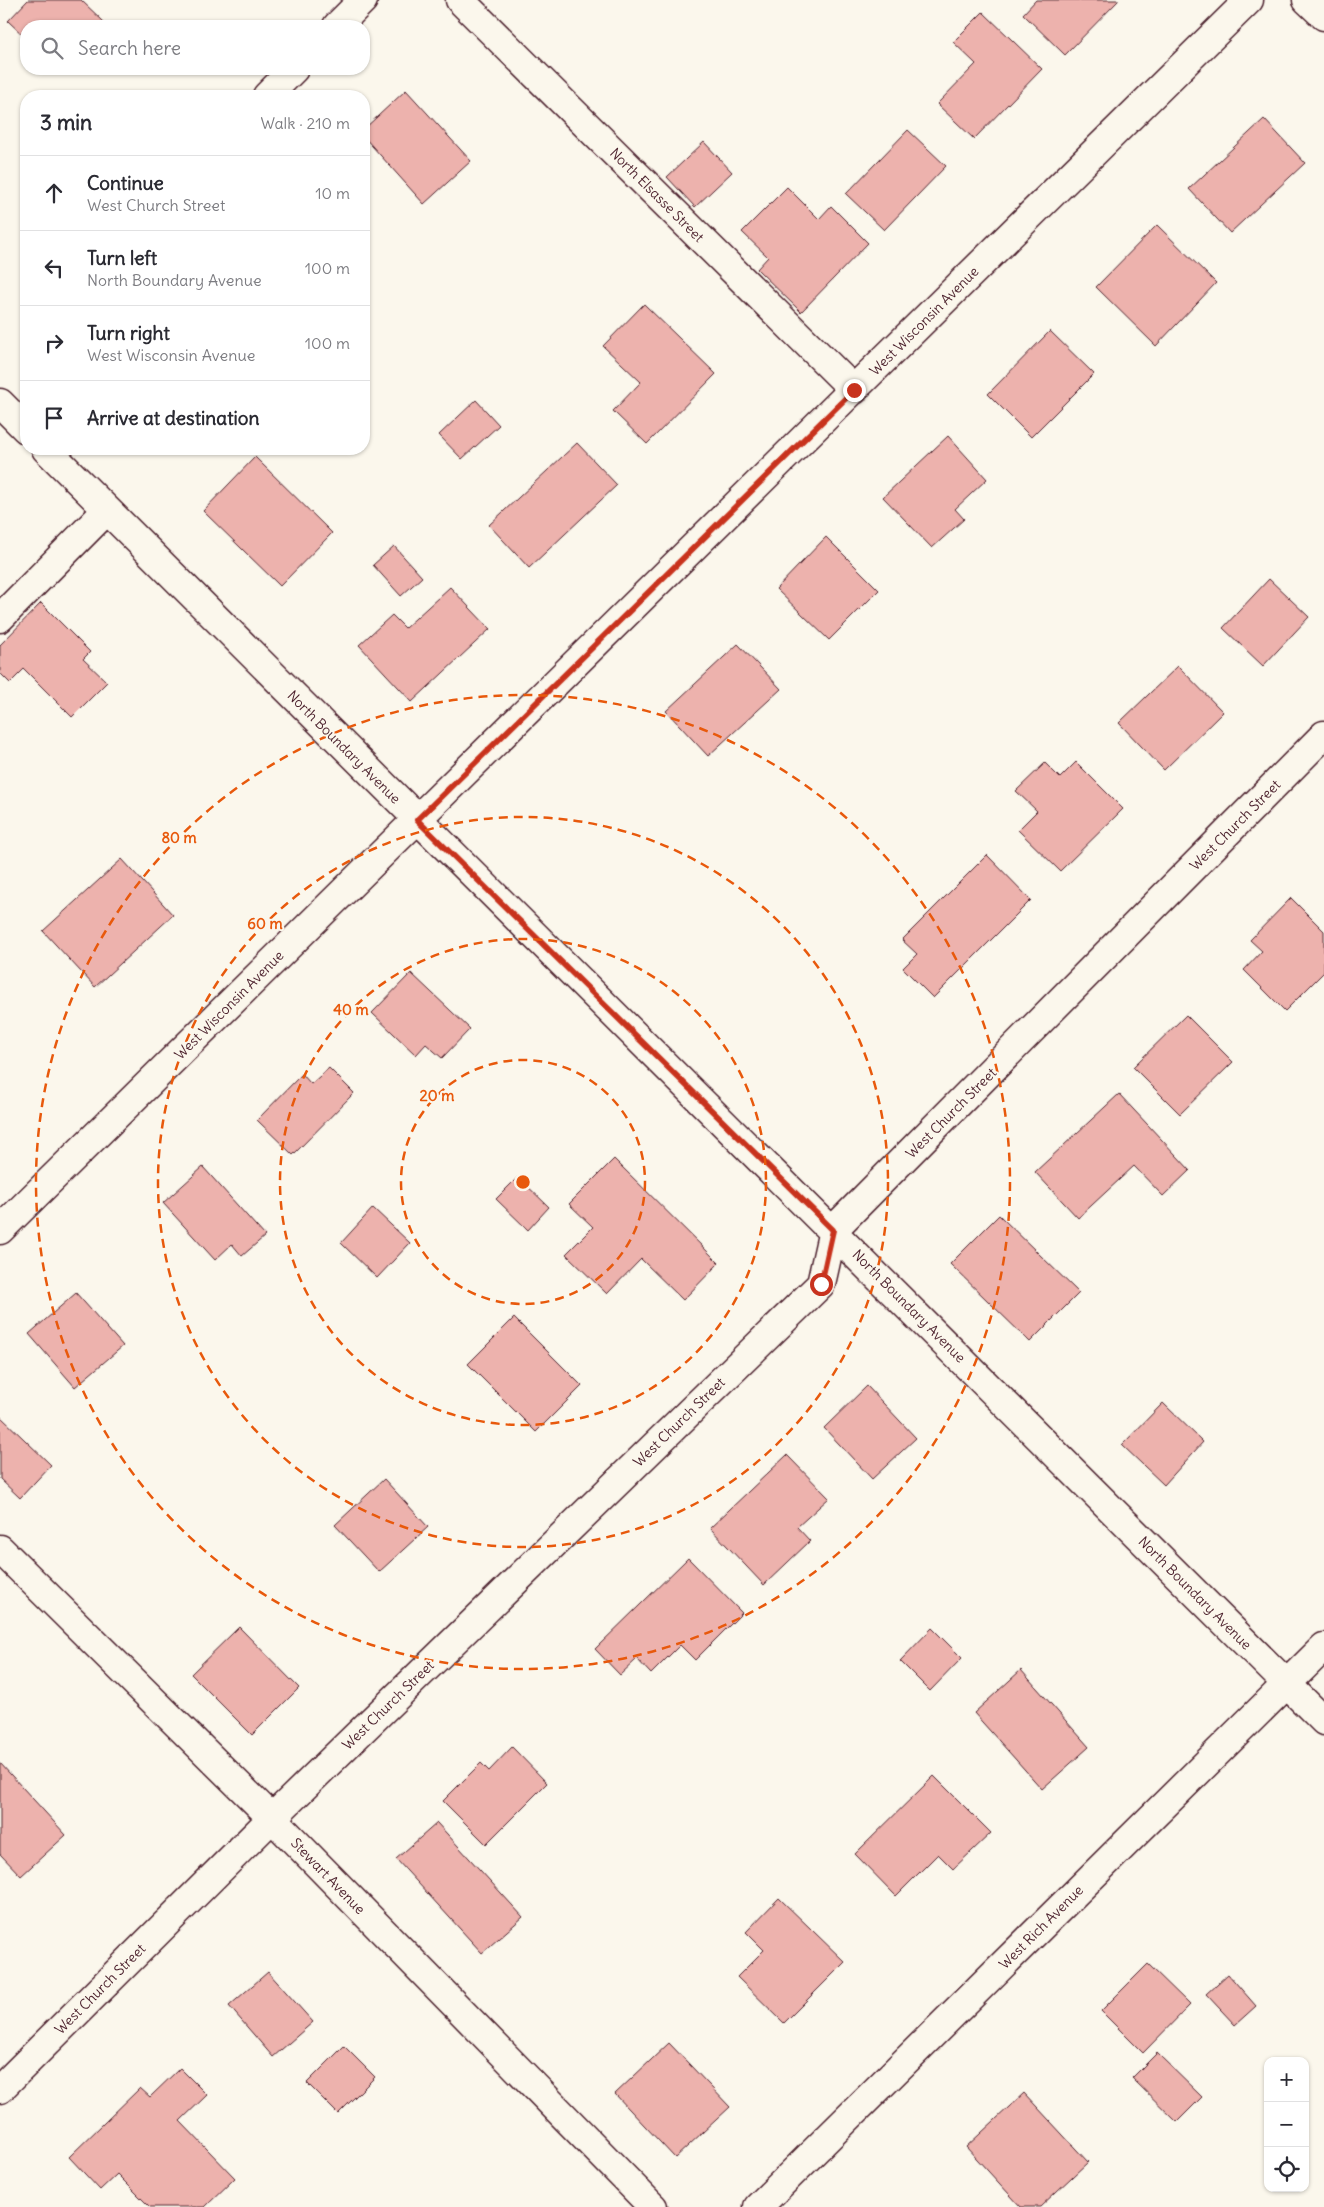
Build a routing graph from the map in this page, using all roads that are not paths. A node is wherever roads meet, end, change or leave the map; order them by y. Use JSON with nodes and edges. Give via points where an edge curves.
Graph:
{"nodes":[{"id":1,"x":363,"y":0,"type":"edge"},
{"id":2,"x":460,"y":0,"type":"edge"},
{"id":3,"x":1248,"y":0,"type":"edge"},
{"id":4,"x":1307,"y":0,"type":"edge"},
{"id":5,"x":1324,"y":16,"type":"edge"},
{"id":6,"x":342,"y":20,"type":"edge"},
{"id":7,"x":288,"y":75,"type":"edge"},
{"id":8,"x":273,"y":90,"type":"edge"},
{"id":9,"x":854,"y":390,"type":"junction"},
{"id":10,"x":0,"y":403,"type":"edge"},
{"id":11,"x":20,"y":423,"type":"edge"},
{"id":12,"x":52,"y":455,"type":"edge"},
{"id":13,"x":107,"y":510,"type":"junction"},
{"id":14,"x":0,"y":618,"type":"edge"},
{"id":15,"x":1324,"y":735,"type":"edge"},
{"id":16,"x":417,"y":820,"type":"junction"},
{"id":17,"x":0,"y":1230,"type":"edge"},
{"id":18,"x":833,"y":1230,"type":"junction"},
{"id":19,"x":0,"y":1549,"type":"edge"},
{"id":20,"x":1324,"y":1647,"type":"edge"},
{"id":21,"x":1286,"y":1684,"type":"junction"},
{"id":22,"x":1324,"y":1721,"type":"edge"},
{"id":23,"x":272,"y":1818,"type":"junction"},
{"id":24,"x":0,"y":2089,"type":"edge"},
{"id":25,"x":653,"y":2207,"type":"edge"},
{"id":26,"x":758,"y":2207,"type":"edge"}],
"edges":[{"from":1,"to":6,"type":"street"},
{"from":2,"to":9,"type":"street","name":"North Elsasse Street"},
{"from":3,"to":9,"type":"street","name":"West Wisconsin Avenue"},
{"from":4,"to":5,"type":"street"},
{"from":7,"to":8,"type":"street"},
{"from":9,"to":16,"type":"street","name":"West Wisconsin Avenue"},
{"from":10,"to":11,"type":"street"},
{"from":12,"to":13,"type":"street","name":"North Boundary Avenue"},
{"from":13,"to":14,"type":"street"},
{"from":13,"to":16,"type":"street","name":"North Boundary Avenue"},
{"from":15,"to":18,"type":"street","name":"West Church Street"},
{"from":16,"to":17,"type":"street","name":"West Wisconsin Avenue"},
{"from":16,"to":18,"type":"street","name":"North Boundary Avenue"},
{"from":18,"to":21,"type":"street","name":"North Boundary Avenue"},
{"from":18,"to":23,"type":"street","name":"West Church Street","via":[[821,1284]]},
{"from":19,"to":23,"type":"street","name":"Stewart Avenue"},
{"from":20,"to":21,"type":"street","name":"West Rich Avenue"},
{"from":21,"to":22,"type":"street","name":"North Boundary Avenue"},
{"from":21,"to":26,"type":"street","name":"West Rich Avenue"},
{"from":23,"to":24,"type":"street","name":"West Church Street"},
{"from":23,"to":25,"type":"street","name":"Stewart Avenue"}]}
